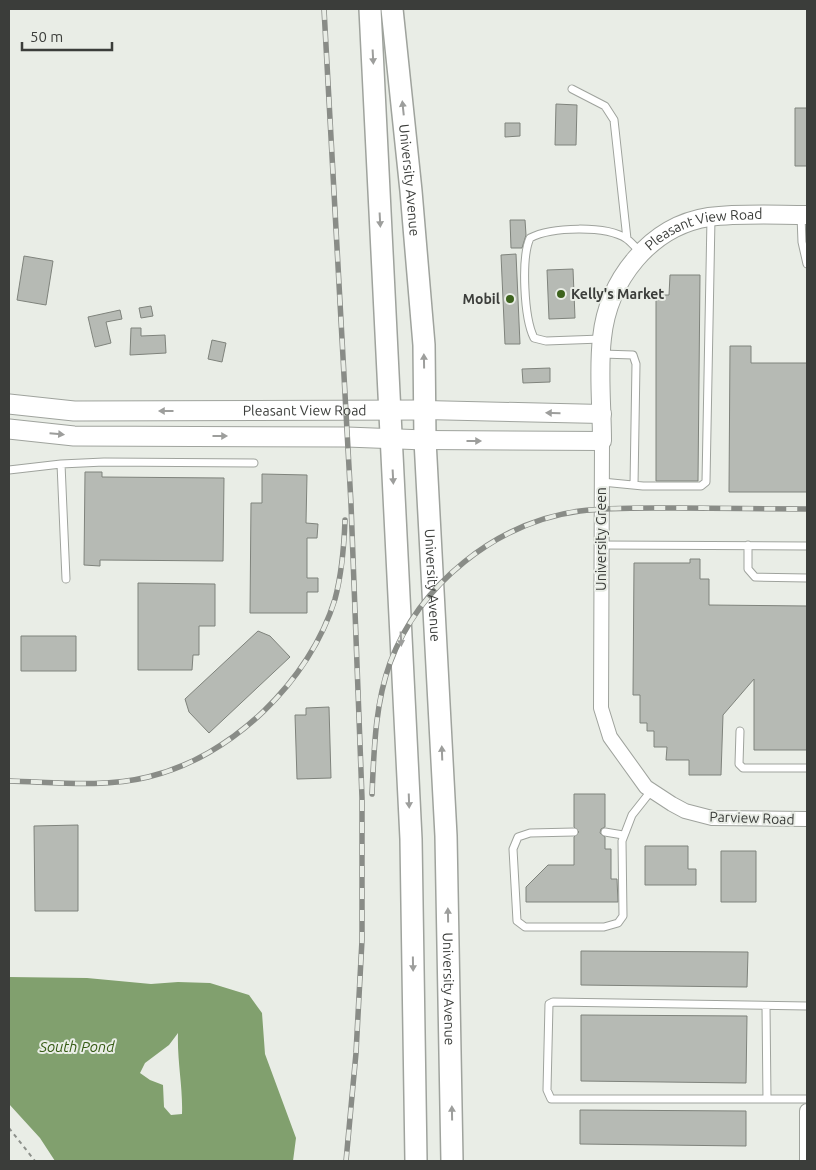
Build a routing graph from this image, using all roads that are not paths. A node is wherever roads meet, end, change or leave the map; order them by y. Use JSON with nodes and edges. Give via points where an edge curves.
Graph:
{"nodes":[{"id":1,"x":370,"y":9,"type":"edge"},
{"id":2,"x":392,"y":9,"type":"edge"},
{"id":3,"x":572,"y":89,"type":"dead end"},
{"id":4,"x":804,"y":215,"type":"edge"},
{"id":5,"x":711,"y":218,"type":"junction"},
{"id":6,"x":626,"y":239,"type":"junction"},
{"id":7,"x":641,"y":253,"type":"junction"},
{"id":8,"x":807,"y":264,"type":"edge"},
{"id":9,"x":620,"y":282,"type":"joint"},
{"id":10,"x":602,"y":346,"type":"junction"},
{"id":11,"x":9,"y":406,"type":"edge"},
{"id":12,"x":389,"y":410,"type":"junction"},
{"id":13,"x":425,"y":410,"type":"junction"},
{"id":14,"x":602,"y":414,"type":"junction"},
{"id":15,"x":9,"y":429,"type":"edge"},
{"id":16,"x":391,"y":439,"type":"junction"},
{"id":17,"x":425,"y":440,"type":"junction"},
{"id":18,"x":602,"y":441,"type":"junction"},
{"id":19,"x":254,"y":463,"type":"dead end"},
{"id":20,"x":61,"y":464,"type":"junction"},
{"id":21,"x":9,"y":470,"type":"edge"},
{"id":22,"x":602,"y":482,"type":"junction"},
{"id":23,"x":634,"y":485,"type":"junction"},
{"id":24,"x":601,"y":545,"type":"junction"},
{"id":25,"x":748,"y":545,"type":"junction"},
{"id":26,"x":807,"y":546,"type":"edge"},
{"id":27,"x":807,"y":578,"type":"edge"},
{"id":28,"x":66,"y":579,"type":"dead end"},
{"id":29,"x":740,"y":731,"type":"dead end"},
{"id":30,"x":807,"y":768,"type":"edge"},
{"id":31,"x":648,"y":788,"type":"junction"},
{"id":32,"x":807,"y":819,"type":"edge"},
{"id":33,"x":574,"y":832,"type":"dead end"},
{"id":34,"x":605,"y":832,"type":"dead end"},
{"id":35,"x":623,"y":835,"type":"junction"},
{"id":36,"x":766,"y":1006,"type":"junction"},
{"id":37,"x":807,"y":1006,"type":"edge"},
{"id":38,"x":767,"y":1099,"type":"junction"},
{"id":39,"x":807,"y":1099,"type":"edge"},
{"id":40,"x":807,"y":1111,"type":"edge"},
{"id":41,"x":416,"y":1161,"type":"edge"},
{"id":42,"x":452,"y":1161,"type":"edge"},
{"id":43,"x":806,"y":1161,"type":"edge"}],
"edges":[{"from":1,"to":12,"type":"main road","one_way":true},
{"from":13,"to":2,"type":"main road","name":"University Avenue","one_way":true,"via":[[424,345],[412,191]]},
{"from":3,"to":6,"type":"lane","via":[[605,106],[614,120]]},
{"from":4,"to":5,"type":"street","name":"Pleasant View Road"},
{"from":4,"to":8,"type":"lane","via":[[802,242]]},
{"from":5,"to":7,"type":"street","name":"Pleasant View Road","via":[[686,222]]},
{"from":5,"to":23,"type":"lane","via":[[706,482],[701,486]]},
{"from":6,"to":7,"type":"lane"},
{"from":6,"to":10,"type":"lane","via":[[594,229],[542,232],[528,242],[525,265],[529,327],[534,338]]},
{"from":7,"to":9,"type":"street","name":"Pleasant View Road","via":[[628,266]]},
{"from":9,"to":10,"type":"street","name":"University Green","via":[[607,310]]},
{"from":10,"to":14,"type":"street","name":"University Green"},
{"from":10,"to":23,"type":"lane","via":[[633,355],[636,364]]},
{"from":12,"to":11,"type":"main road","name":"Pleasant View Road","one_way":true,"via":[[74,411]]},
{"from":12,"to":13,"type":"main road","name":"Pleasant View Road"},
{"from":12,"to":16,"type":"main road"},
{"from":14,"to":13,"type":"street","name":"Pleasant View Road","one_way":true},
{"from":13,"to":17,"type":"main road","name":"University Avenue"},
{"from":14,"to":18,"type":"street","name":"University Green"},
{"from":15,"to":16,"type":"main road","name":"Pleasant View Road","one_way":true,"via":[[74,436]]},
{"from":16,"to":17,"type":"main road","name":"Pleasant View Road"},
{"from":16,"to":41,"type":"main road","one_way":true,"via":[[411,839]]},
{"from":17,"to":18,"type":"street","name":"Pleasant View Road","one_way":true},
{"from":42,"to":17,"type":"main road","name":"University Avenue","one_way":true,"via":[[446,836]]},
{"from":18,"to":22,"type":"street","name":"University Green"},
{"from":19,"to":20,"type":"lane"},
{"from":20,"to":21,"type":"lane"},
{"from":20,"to":28,"type":"lane"},
{"from":22,"to":23,"type":"lane"},
{"from":22,"to":24,"type":"street","name":"University Green"},
{"from":24,"to":25,"type":"lane"},
{"from":24,"to":31,"type":"street","name":"University Green","via":[[601,708],[610,737]]},
{"from":25,"to":26,"type":"lane"},
{"from":25,"to":27,"type":"lane","via":[[748,569],[755,577]]},
{"from":29,"to":30,"type":"lane","via":[[739,764],[743,768]]},
{"from":31,"to":32,"type":"street","name":"Parview Road","via":[[685,811],[712,818]]},
{"from":31,"to":35,"type":"lane"},
{"from":33,"to":35,"type":"lane","via":[[518,837],[513,849],[517,921],[525,927],[604,927],[618,923],[623,916]]},
{"from":34,"to":35,"type":"lane"},
{"from":36,"to":37,"type":"lane"},
{"from":36,"to":38,"type":"lane"},
{"from":36,"to":38,"type":"lane","via":[[553,1002],[550,1004],[548,1090],[551,1099]]},
{"from":38,"to":39,"type":"lane"},
{"from":40,"to":43,"type":"street"}]}
